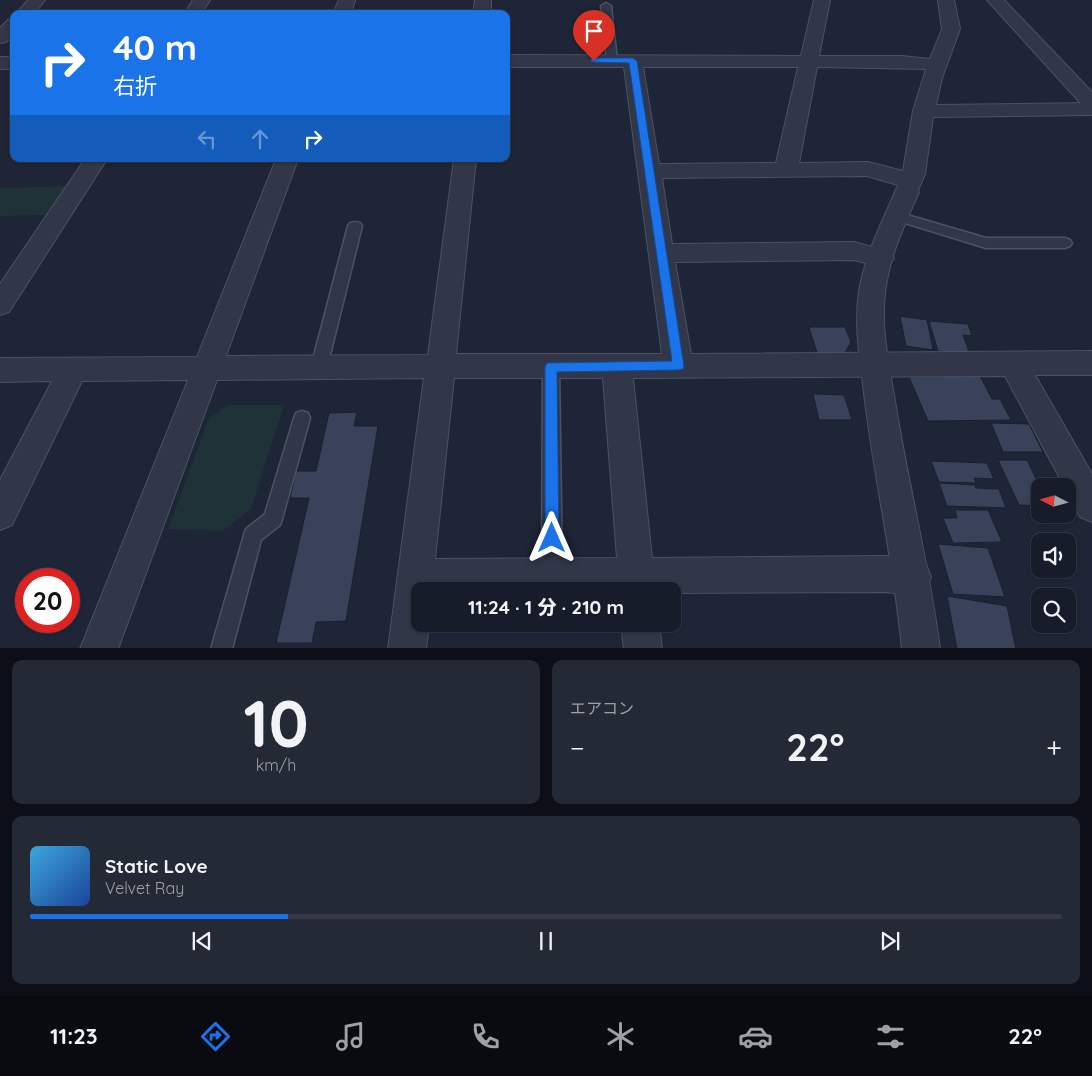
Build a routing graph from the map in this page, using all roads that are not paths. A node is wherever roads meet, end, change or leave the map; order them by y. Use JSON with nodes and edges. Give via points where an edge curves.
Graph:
{"nodes":[{"id":1,"x":37,"y":0,"type":"edge"},
{"id":2,"x":822,"y":0,"type":"edge"},
{"id":3,"x":946,"y":0,"type":"edge"},
{"id":4,"x":995,"y":0,"type":"edge"},
{"id":5,"x":606,"y":6,"type":"dead end"},
{"id":6,"x":28,"y":10,"type":"edge"},
{"id":7,"x":10,"y":28,"type":"edge"},
{"id":8,"x":0,"y":38,"type":"edge"},
{"id":9,"x":510,"y":61,"type":"edge"},
{"id":10,"x":622,"y":61,"type":"junction"},
{"id":11,"x":810,"y":61,"type":"junction"},
{"id":12,"x":936,"y":66,"type":"junction"},
{"id":13,"x":1092,"y":104,"type":"edge"},
{"id":14,"x":1092,"y":109,"type":"edge"},
{"id":15,"x":923,"y":111,"type":"junction"},
{"id":16,"x":94,"y":162,"type":"edge"},
{"id":17,"x":286,"y":162,"type":"edge"},
{"id":18,"x":465,"y":162,"type":"edge"},
{"id":19,"x":786,"y":170,"type":"junction"},
{"id":20,"x":650,"y":171,"type":"junction"},
{"id":21,"x":906,"y":196,"type":"junction"},
{"id":22,"x":355,"y":226,"type":"dead end"},
{"id":23,"x":1064,"y":243,"type":"dead end"},
{"id":24,"x":661,"y":253,"type":"junction"},
{"id":25,"x":880,"y":258,"type":"junction"},
{"id":26,"x":0,"y":305,"type":"edge"},
{"id":27,"x":1012,"y":363,"type":"junction"},
{"id":28,"x":1092,"y":363,"type":"edge"},
{"id":29,"x":442,"y":366,"type":"junction"},
{"id":30,"x":678,"y":366,"type":"junction"},
{"id":31,"x":875,"y":366,"type":"junction"},
{"id":32,"x":319,"y":367,"type":"junction"},
{"id":33,"x":551,"y":367,"type":"junction"},
{"id":34,"x":617,"y":367,"type":"junction"},
{"id":35,"x":207,"y":369,"type":"junction"},
{"id":36,"x":0,"y":370,"type":"edge"},
{"id":37,"x":73,"y":370,"type":"junction"},
{"id":38,"x":302,"y":418,"type":"dead end"},
{"id":39,"x":1092,"y":506,"type":"edge"},
{"id":40,"x":0,"y":514,"type":"edge"},
{"id":41,"x":552,"y":576,"type":"junction"},
{"id":42,"x":416,"y":577,"type":"junction"},
{"id":43,"x":913,"y":577,"type":"junction"},
{"id":44,"x":625,"y":582,"type":"edge"},
{"id":45,"x":637,"y":582,"type":"edge"},
{"id":46,"x":665,"y":582,"type":"edge"},
{"id":47,"x":641,"y":632,"type":"edge"},
{"id":48,"x":99,"y":648,"type":"edge"},
{"id":49,"x":220,"y":648,"type":"edge"},
{"id":50,"x":407,"y":648,"type":"edge"},
{"id":51,"x":643,"y":648,"type":"edge"},
{"id":52,"x":920,"y":648,"type":"edge"}],
"edges":[{"from":1,"to":6,"type":"street"},
{"from":2,"to":11,"type":"street"},
{"from":3,"to":12,"type":"street","via":[[951,29]]},
{"from":4,"to":13,"type":"street"},
{"from":5,"to":10,"type":"lane"},
{"from":7,"to":8,"type":"street"},
{"from":9,"to":10,"type":"street"},
{"from":10,"to":11,"type":"street"},
{"from":10,"to":20,"type":"street"},
{"from":11,"to":12,"type":"street","via":[[902,62]]},
{"from":11,"to":19,"type":"street"},
{"from":12,"to":15,"type":"street"},
{"from":14,"to":15,"type":"street"},
{"from":15,"to":21,"type":"street"},
{"from":16,"to":26,"type":"street"},
{"from":17,"to":35,"type":"street"},
{"from":18,"to":29,"type":"street"},
{"from":19,"to":20,"type":"street"},
{"from":19,"to":21,"type":"street","via":[[868,169]]},
{"from":20,"to":24,"type":"street"},
{"from":21,"to":23,"type":"lane","via":[[986,243]]},
{"from":21,"to":25,"type":"street"},
{"from":22,"to":32,"type":"lane"},
{"from":24,"to":25,"type":"street","via":[[854,252]]},
{"from":24,"to":30,"type":"street"},
{"from":25,"to":31,"type":"street","via":[[872,301]]},
{"from":27,"to":28,"type":"street"},
{"from":27,"to":31,"type":"street"},
{"from":27,"to":39,"type":"street"},
{"from":29,"to":32,"type":"street"},
{"from":29,"to":33,"type":"street"},
{"from":29,"to":42,"type":"street"},
{"from":30,"to":31,"type":"street"},
{"from":30,"to":34,"type":"street"},
{"from":31,"to":43,"type":"street","via":[[889,462]]},
{"from":32,"to":35,"type":"street"},
{"from":33,"to":34,"type":"street"},
{"from":33,"to":41,"type":"lane"},
{"from":34,"to":45,"type":"street"},
{"from":35,"to":37,"type":"street"},
{"from":35,"to":48,"type":"street"},
{"from":36,"to":37,"type":"street"},
{"from":37,"to":40,"type":"street"},
{"from":38,"to":49,"type":"lane","via":[[273,519],[253,535]]},
{"from":41,"to":42,"type":"street"},
{"from":41,"to":44,"type":"street"},
{"from":42,"to":50,"type":"street"},
{"from":43,"to":46,"type":"street","via":[[886,574]]},
{"from":43,"to":52,"type":"street"},
{"from":47,"to":51,"type":"street"}]}
